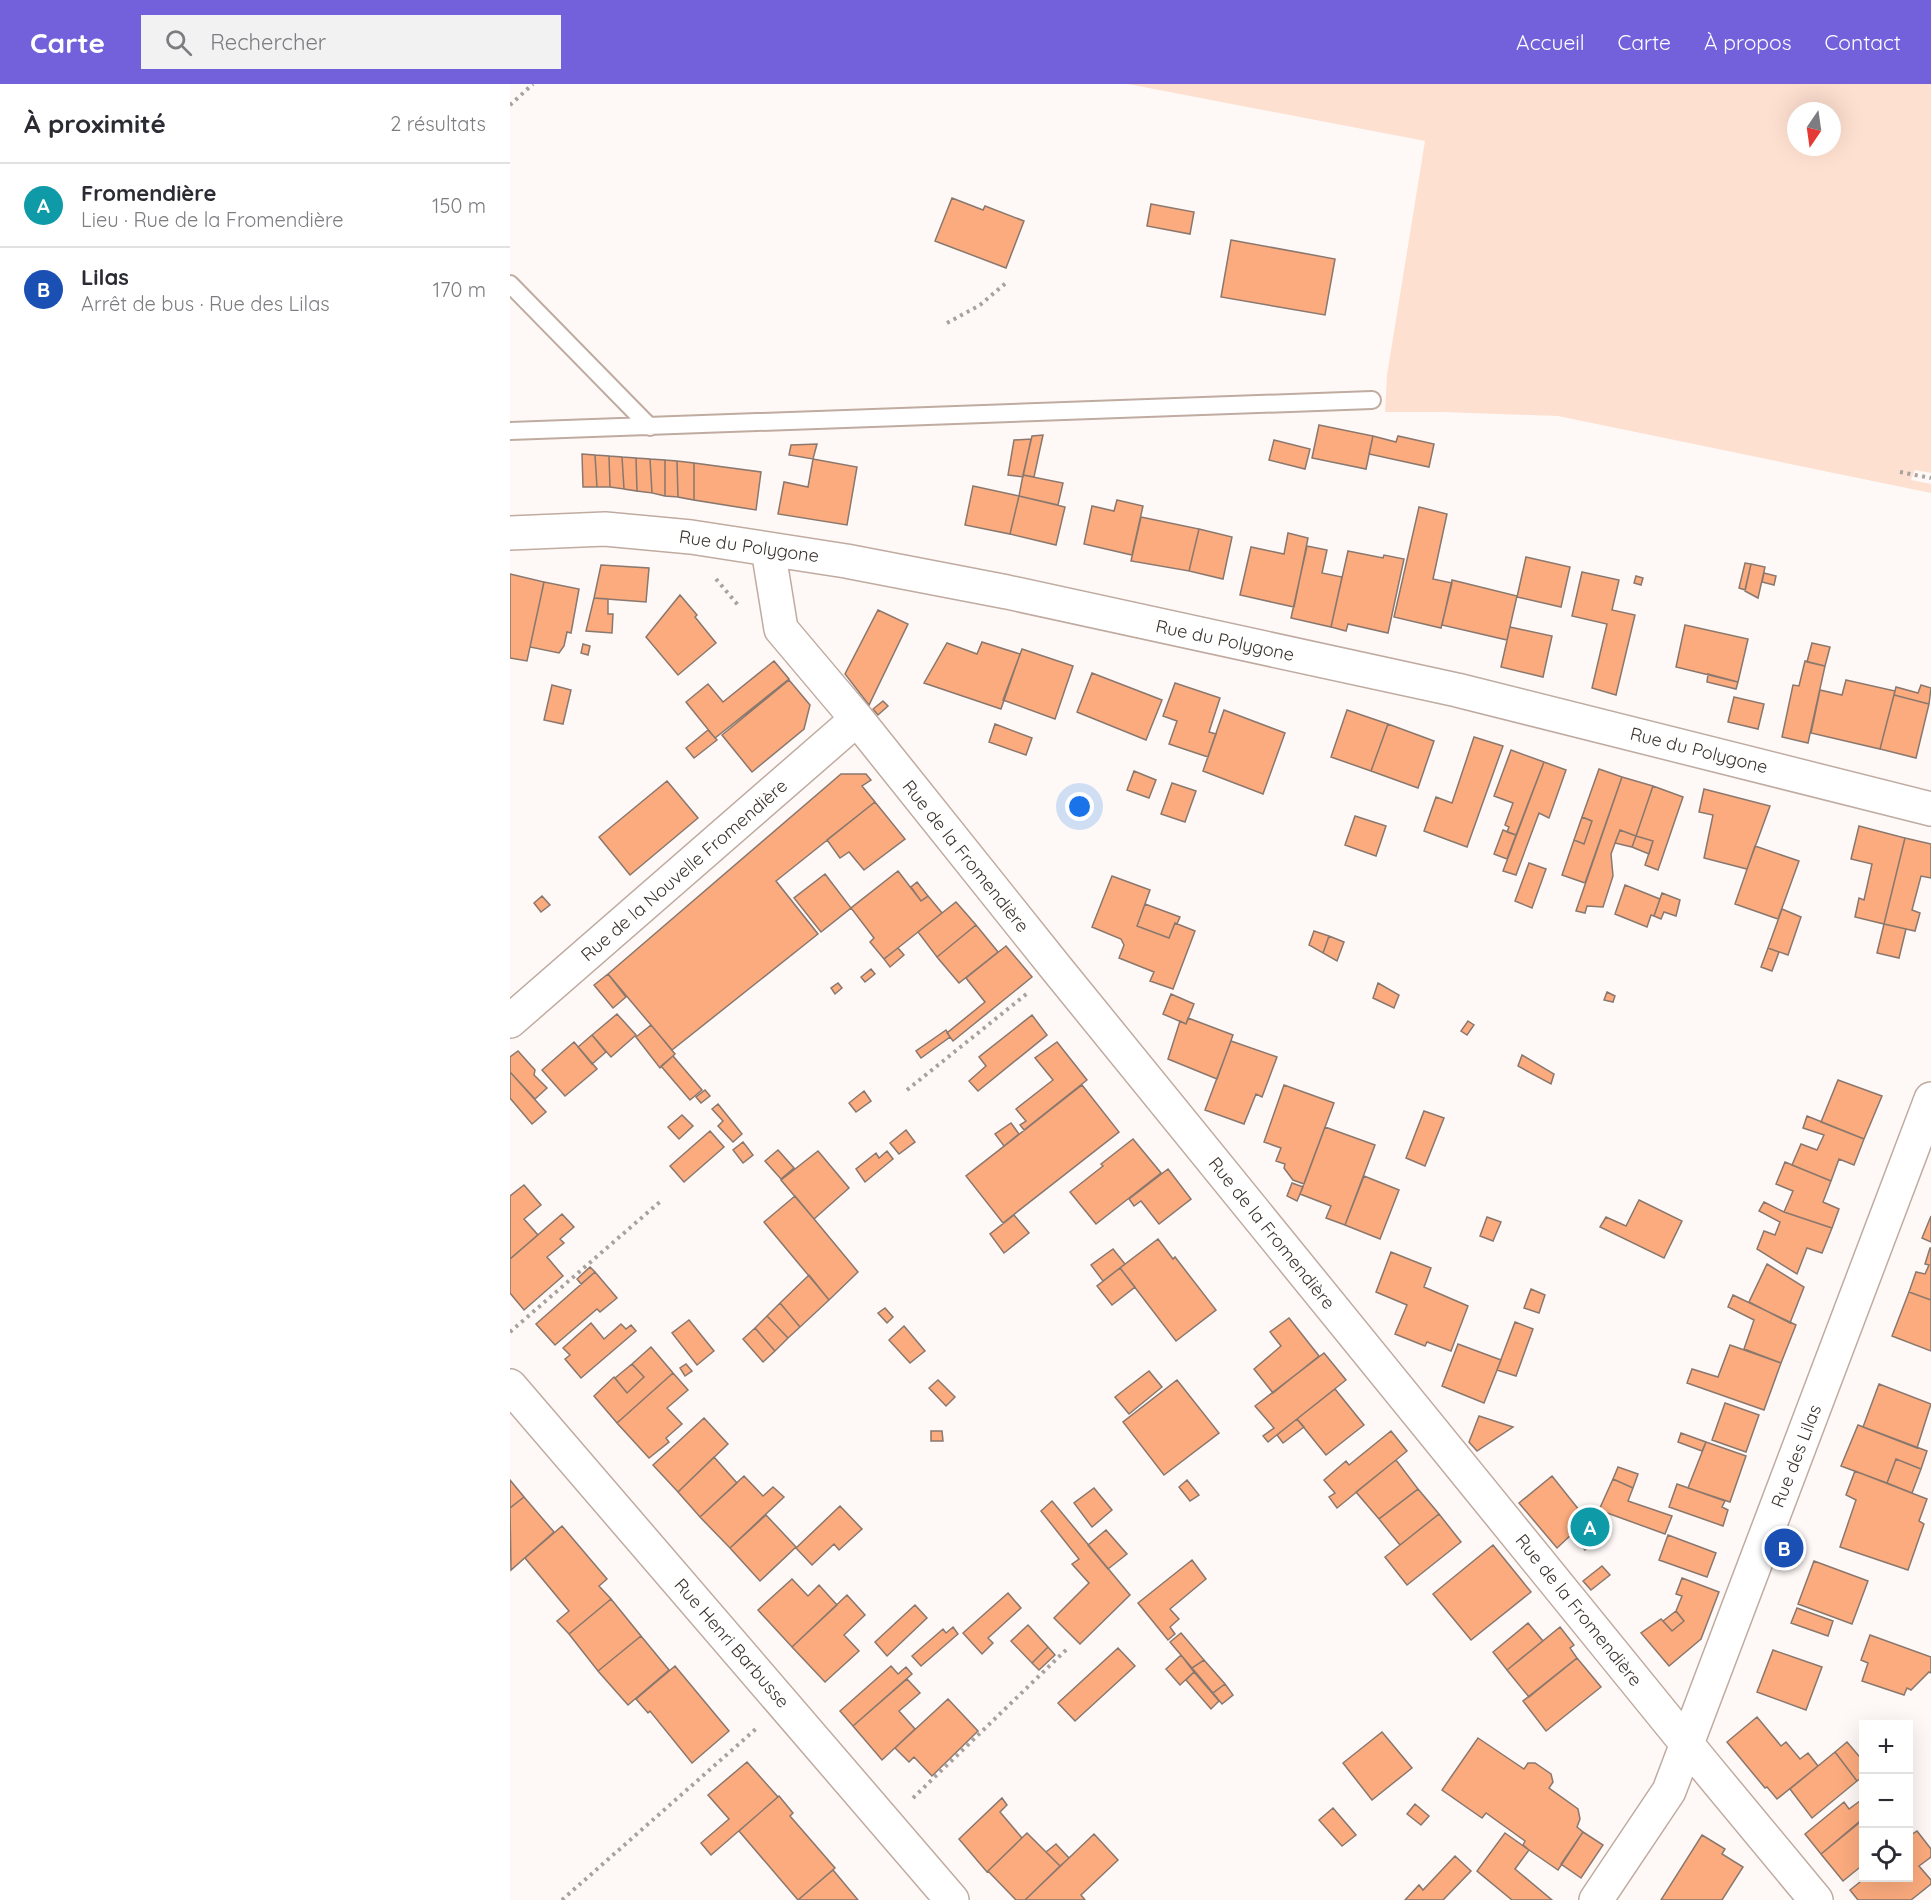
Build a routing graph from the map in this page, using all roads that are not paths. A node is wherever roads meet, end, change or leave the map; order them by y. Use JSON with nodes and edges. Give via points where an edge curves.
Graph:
{"nodes":[{"id":1,"x":510,"y":284,"type":"edge"},
{"id":2,"x":1372,"y":400,"type":"dead end"},
{"id":3,"x":650,"y":427,"type":"junction"},
{"id":4,"x":510,"y":431,"type":"edge"},
{"id":5,"x":510,"y":533,"type":"edge"},
{"id":6,"x":768,"y":549,"type":"junction"},
{"id":7,"x":857,"y":718,"type":"junction"},
{"id":8,"x":1931,"y":809,"type":"edge"},
{"id":9,"x":510,"y":1021,"type":"edge"},
{"id":10,"x":1931,"y":1099,"type":"edge"},
{"id":11,"x":510,"y":1386,"type":"edge"},
{"id":12,"x":1688,"y":1745,"type":"junction"},
{"id":13,"x":952,"y":1900,"type":"edge"},
{"id":14,"x":1596,"y":1900,"type":"edge"},
{"id":15,"x":1816,"y":1900,"type":"edge"}],
"edges":[{"from":1,"to":3,"type":"lane"},
{"from":2,"to":3,"type":"lane"},
{"from":3,"to":4,"type":"lane"},
{"from":5,"to":6,"type":"street","name":"Rue du Polygone","via":[[605,529]]},
{"from":6,"to":7,"type":"street","name":"Rue de la Fromendière","via":[[781,629]]},
{"from":6,"to":8,"type":"street","name":"Rue du Polygone","via":[[1007,592],[1457,690]]},
{"from":7,"to":9,"type":"street","name":"Rue de la Nouvelle Fromendière"},
{"from":7,"to":12,"type":"street","name":"Rue de la Fromendière"},
{"from":10,"to":12,"type":"street","name":"Rue des Lilas"},
{"from":11,"to":13,"type":"street","name":"Rue Henri Barbusse"},
{"from":12,"to":14,"type":"street","name":"Rue des Lilas","via":[[1670,1791]]},
{"from":12,"to":15,"type":"street","name":"Rue de la Fromendière"}]}
